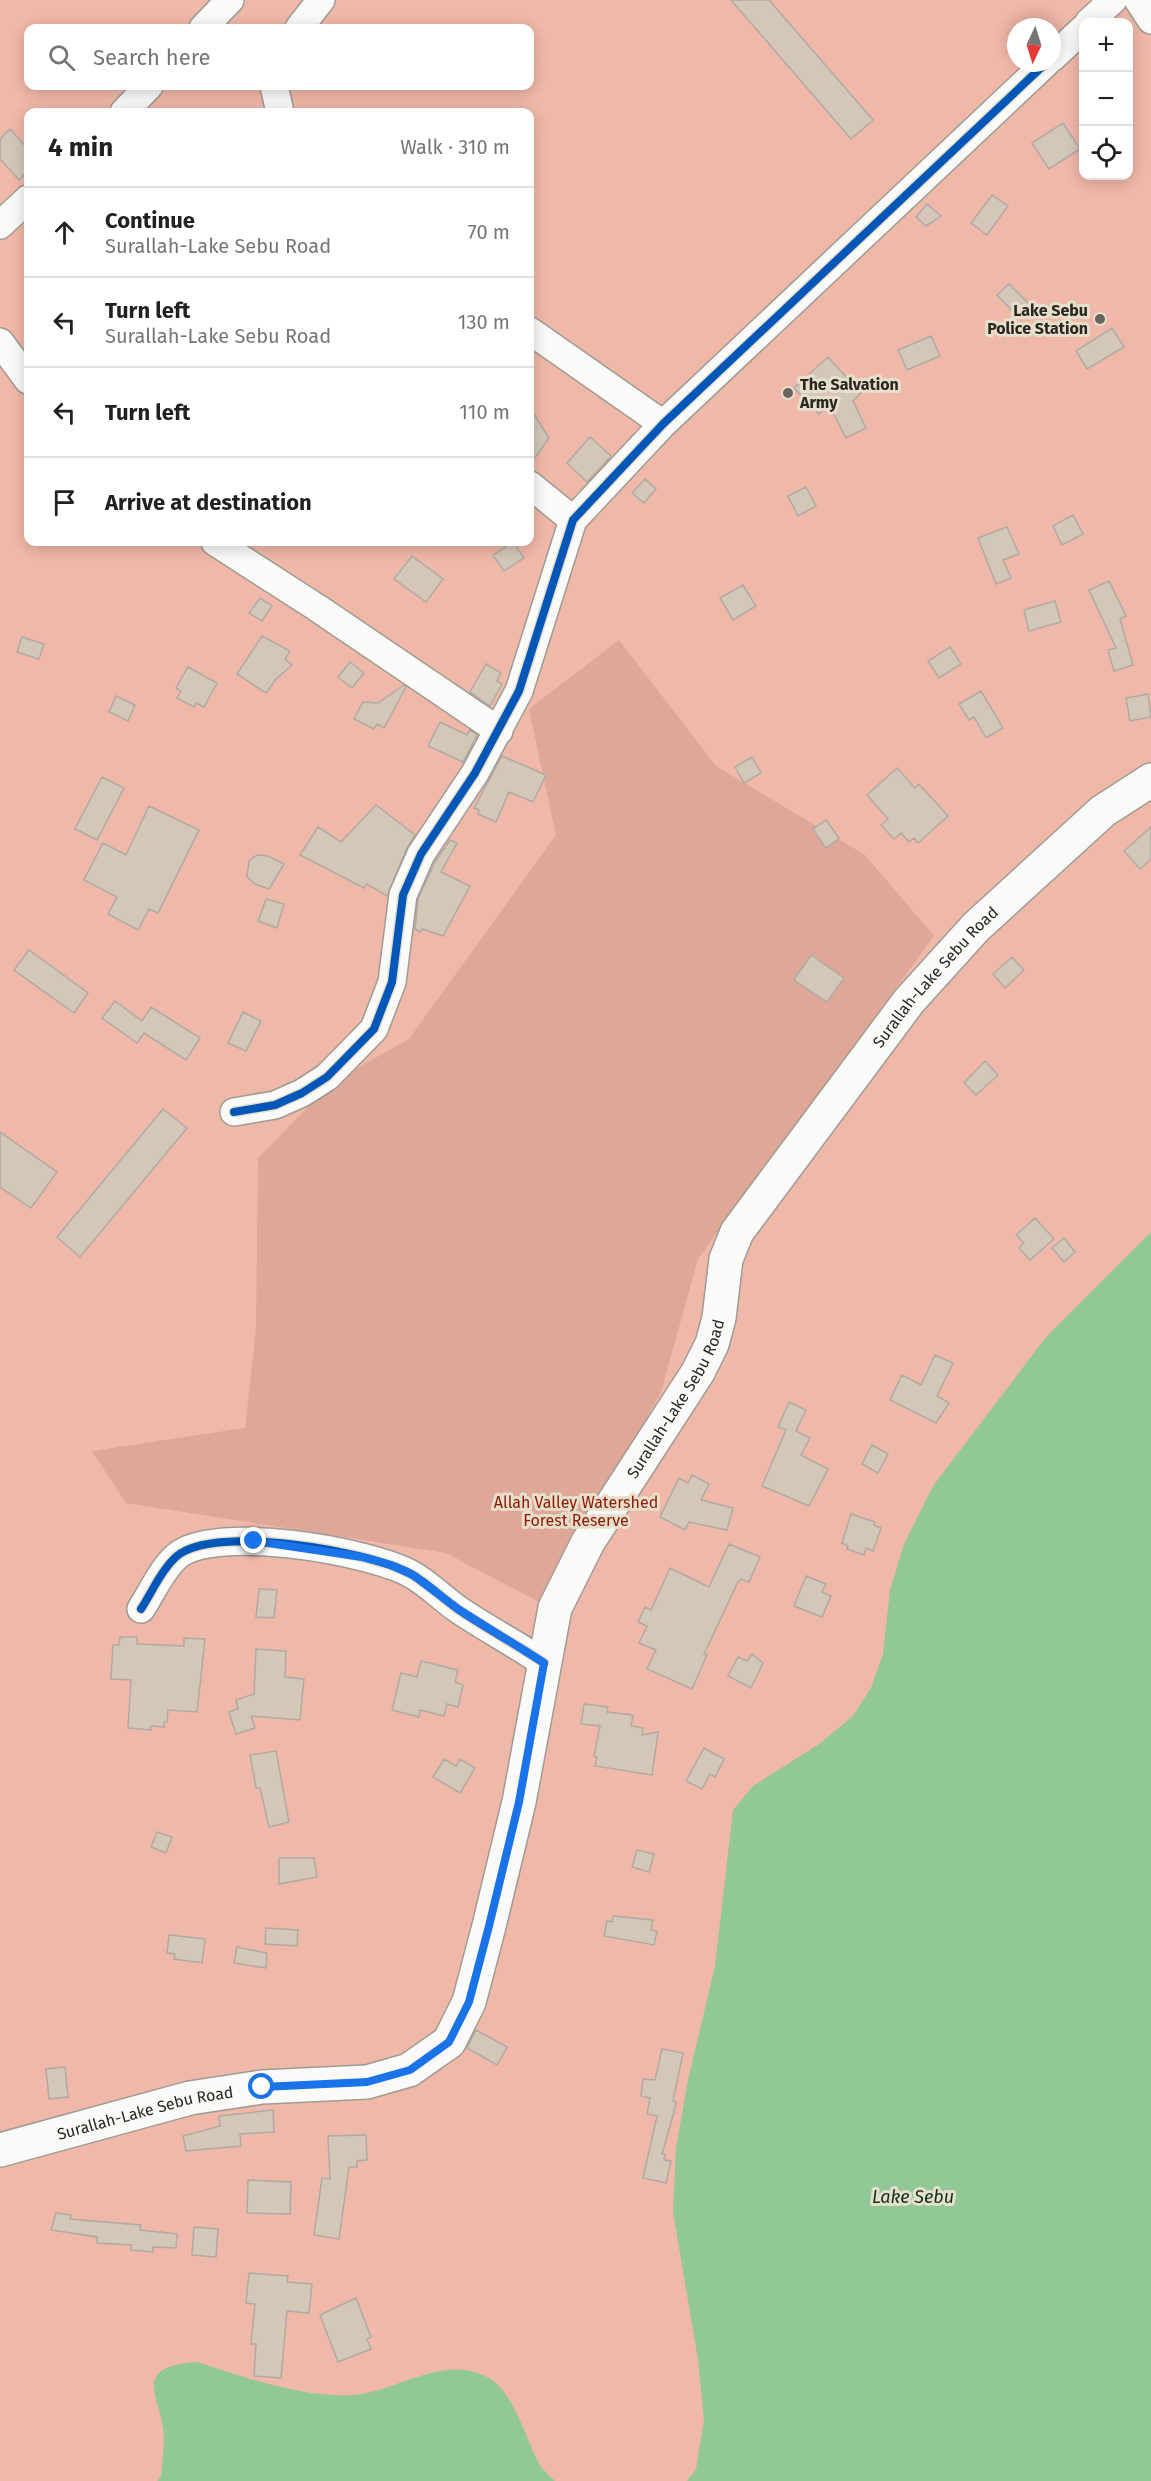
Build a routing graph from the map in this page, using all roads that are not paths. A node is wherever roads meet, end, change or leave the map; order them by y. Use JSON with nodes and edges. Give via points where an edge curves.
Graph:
{"nodes":[{"id":1,"x":230,"y":0,"type":"edge"},
{"id":2,"x":321,"y":0,"type":"edge"},
{"id":3,"x":1113,"y":0,"type":"edge"},
{"id":4,"x":1138,"y":0,"type":"edge"},
{"id":5,"x":1093,"y":18,"type":"edge"},
{"id":6,"x":1151,"y":20,"type":"edge"},
{"id":7,"x":207,"y":24,"type":"edge"},
{"id":8,"x":302,"y":24,"type":"edge"},
{"id":9,"x":1079,"y":32,"type":"edge"},
{"id":10,"x":1061,"y":49,"type":"edge"},
{"id":11,"x":1036,"y":72,"type":"edge"},
{"id":12,"x":145,"y":90,"type":"edge"},
{"id":13,"x":275,"y":90,"type":"edge"},
{"id":14,"x":128,"y":108,"type":"edge"},
{"id":15,"x":279,"y":108,"type":"edge"},
{"id":16,"x":24,"y":203,"type":"edge"},
{"id":17,"x":0,"y":225,"type":"edge"},
{"id":18,"x":534,"y":334,"type":"edge"},
{"id":19,"x":0,"y":342,"type":"edge"},
{"id":20,"x":24,"y":375,"type":"edge"},
{"id":21,"x":663,"y":424,"type":"junction"},
{"id":22,"x":534,"y":488,"type":"edge"},
{"id":23,"x":573,"y":520,"type":"junction"},
{"id":24,"x":221,"y":546,"type":"edge"},
{"id":25,"x":499,"y":732,"type":"junction"},
{"id":26,"x":1151,"y":780,"type":"edge"},
{"id":27,"x":234,"y":1112,"type":"dead end"},
{"id":28,"x":141,"y":1609,"type":"dead end"},
{"id":29,"x":544,"y":1663,"type":"junction"},
{"id":30,"x":0,"y":2150,"type":"edge"}],
"edges":[{"from":1,"to":7,"type":"street"},
{"from":2,"to":8,"type":"street"},
{"from":3,"to":5,"type":"street"},
{"from":4,"to":6,"type":"street"},
{"from":9,"to":10,"type":"street"},
{"from":11,"to":21,"type":"street"},
{"from":12,"to":14,"type":"street"},
{"from":13,"to":15,"type":"street"},
{"from":16,"to":17,"type":"street"},
{"from":18,"to":21,"type":"street"},
{"from":19,"to":20,"type":"street"},
{"from":21,"to":23,"type":"street"},
{"from":22,"to":23,"type":"street"},
{"from":23,"to":25,"type":"street","via":[[537,642]]},
{"from":24,"to":25,"type":"street"},
{"from":25,"to":27,"type":"street","via":[[421,854],[403,896],[392,982],[374,1029],[327,1077],[302,1093],[274,1106]]},
{"from":26,"to":29,"type":"main road","name":"Surallah-Lake Sebu Road","via":[[1102,811],[976,927],[909,1001],[737,1232],[726,1259],[712,1344],[588,1542],[555,1608]]},
{"from":28,"to":29,"type":"street","via":[[177,1557],[198,1545],[254,1541],[314,1549],[362,1557],[413,1575],[458,1609]]},
{"from":29,"to":30,"type":"main road","name":"Surallah-Lake Sebu Road","via":[[519,1802],[489,1926],[469,2002],[449,2042],[410,2070],[367,2082],[262,2087],[190,2098]]}]}
